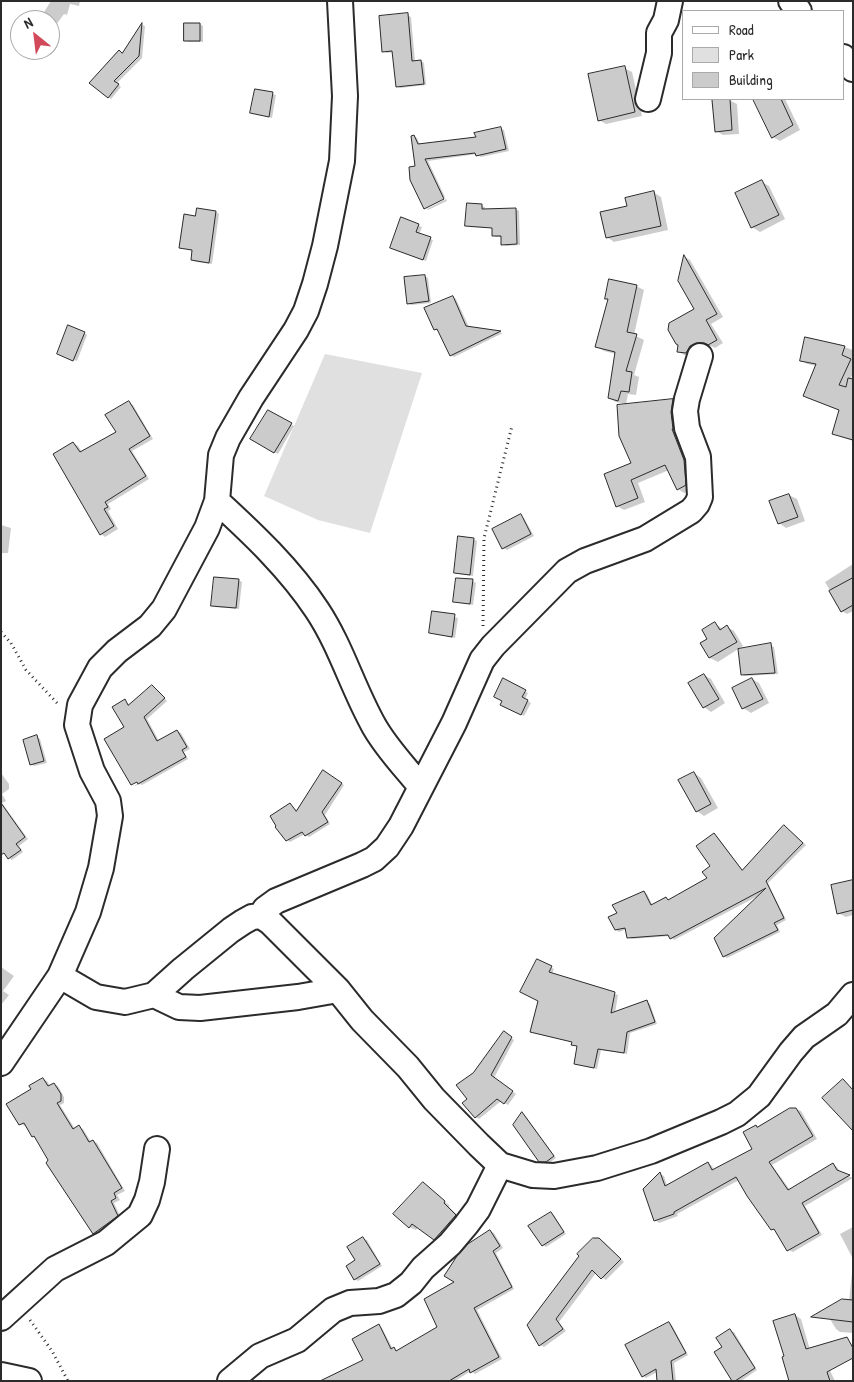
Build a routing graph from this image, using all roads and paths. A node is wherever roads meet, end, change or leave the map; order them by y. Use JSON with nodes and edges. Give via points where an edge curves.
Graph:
{"nodes":[{"id":1,"x":340,"y":1,"type":"edge"},
{"id":2,"x":670,"y":1,"type":"edge"},
{"id":3,"x":844,"y":58,"type":"edge"},
{"id":4,"x":853,"y":69,"type":"edge"},
{"id":5,"x":648,"y":99,"type":"dead end"},
{"id":6,"x":700,"y":356,"type":"dead end"},
{"id":7,"x":512,"y":426,"type":"dead end"},
{"id":8,"x":217,"y":501,"type":"junction"},
{"id":9,"x":1,"y":632,"type":"edge"},
{"id":10,"x":482,"y":660,"type":"junction"},
{"id":11,"x":77,"y":724,"type":"junction"},
{"id":12,"x":421,"y":786,"type":"junction"},
{"id":13,"x":260,"y":916,"type":"junction"},
{"id":14,"x":60,"y":976,"type":"junction"},
{"id":15,"x":338,"y":990,"type":"junction"},
{"id":16,"x":154,"y":995,"type":"junction"},
{"id":17,"x":853,"y":996,"type":"edge"},
{"id":18,"x":853,"y":1017,"type":"edge"},
{"id":19,"x":823,"y":1025,"type":"junction"},
{"id":20,"x":1,"y":1063,"type":"edge"},
{"id":21,"x":157,"y":1149,"type":"dead end"},
{"id":22,"x":500,"y":1165,"type":"junction"},
{"id":23,"x":9,"y":1311,"type":"edge"},
{"id":24,"x":1,"y":1375,"type":"edge"},
{"id":25,"x":29,"y":1381,"type":"edge"},
{"id":26,"x":68,"y":1381,"type":"edge"},
{"id":27,"x":230,"y":1381,"type":"edge"}],
"edges":[{"from":1,"to":8,"type":"street","via":[[346,96],[342,161],[325,246],[306,311],[228,438],[221,455]]},
{"from":2,"to":5,"type":"street","via":[[666,20],[658,33],[659,52]]},
{"from":3,"to":4,"type":"street"},
{"from":6,"to":10,"type":"street","via":[[685,412],[687,428],[698,457],[700,497],[697,504],[691,512],[645,539],[567,571]]},
{"from":7,"to":10,"type":"path","via":[[484,538]]},
{"from":8,"to":11,"type":"street","via":[[207,528],[164,609],[150,626],[100,668],[80,705]]},
{"from":8,"to":12,"type":"street","via":[[279,563],[317,610],[332,634],[375,728]]},
{"from":9,"to":11,"type":"path","via":[[26,670]]},
{"from":10,"to":12,"type":"street"},
{"from":11,"to":14,"type":"street","via":[[92,771],[108,801],[110,816],[101,868],[88,912]]},
{"from":12,"to":13,"type":"street","via":[[401,826],[387,847],[374,858],[276,901]]},
{"from":13,"to":15,"type":"street","via":[[270,922]]},
{"from":13,"to":16,"type":"street","via":[[252,917],[231,930]]},
{"from":14,"to":16,"type":"street","via":[[96,997],[125,1002]]},
{"from":14,"to":20,"type":"street"},
{"from":15,"to":16,"type":"street","via":[[298,998],[200,1008],[179,1007]]},
{"from":15,"to":22,"type":"street","via":[[434,1099]]},
{"from":17,"to":19,"type":"street"},
{"from":18,"to":19,"type":"street"},
{"from":19,"to":22,"type":"street","via":[[804,1037],[760,1096],[738,1114],[721,1122],[651,1151],[597,1168],[533,1175]]},
{"from":21,"to":23,"type":"street","via":[[152,1182],[140,1215],[106,1243],[55,1269]]},
{"from":22,"to":27,"type":"street","via":[[478,1209],[466,1225],[411,1283],[396,1295],[379,1301],[350,1303],[333,1310],[297,1340],[260,1356]]},
{"from":23,"to":26,"type":"path","via":[[33,1324],[52,1350]]},
{"from":24,"to":25,"type":"street"}]}
